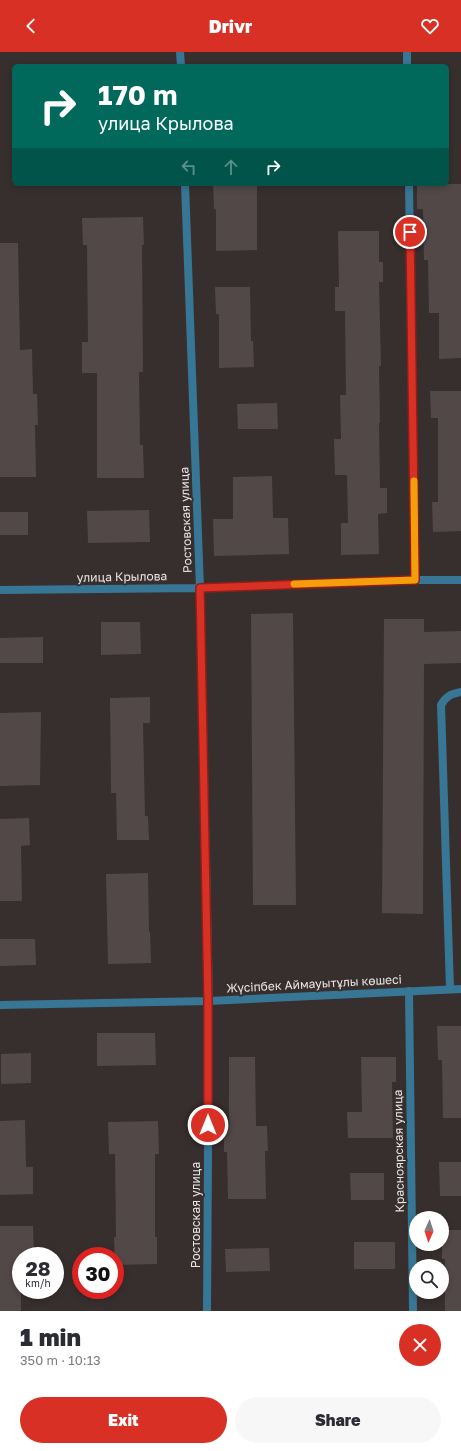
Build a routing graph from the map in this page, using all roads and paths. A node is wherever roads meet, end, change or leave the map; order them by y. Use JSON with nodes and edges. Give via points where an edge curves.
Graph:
{"nodes":[{"id":1,"x":180,"y":52,"type":"edge"},
{"id":2,"x":407,"y":52,"type":"edge"},
{"id":3,"x":181,"y":64,"type":"edge"},
{"id":4,"x":407,"y":64,"type":"edge"},
{"id":5,"x":185,"y":186,"type":"edge"},
{"id":6,"x":409,"y":186,"type":"edge"},
{"id":7,"x":415,"y":580,"type":"junction"},
{"id":8,"x":461,"y":580,"type":"edge"},
{"id":9,"x":200,"y":588,"type":"junction"},
{"id":10,"x":0,"y":590,"type":"edge"},
{"id":11,"x":461,"y":692,"type":"edge"},
{"id":12,"x":450,"y":989,"type":"junction"},
{"id":13,"x":461,"y":989,"type":"edge"},
{"id":14,"x":409,"y":991,"type":"junction"},
{"id":15,"x":208,"y":1001,"type":"junction"},
{"id":16,"x":0,"y":1006,"type":"edge"},
{"id":17,"x":207,"y":1311,"type":"edge"},
{"id":18,"x":413,"y":1311,"type":"edge"}],
"edges":[{"from":1,"to":3,"type":"street"},
{"from":2,"to":4,"type":"street"},
{"from":5,"to":9,"type":"street","name":"Ростовская улица"},
{"from":6,"to":7,"type":"street"},
{"from":7,"to":8,"type":"street","name":"улица Крылова"},
{"from":7,"to":9,"type":"street","name":"улица Крылова"},
{"from":9,"to":10,"type":"street","name":"улица Крылова"},
{"from":9,"to":15,"type":"street","name":"Ростовская улица"},
{"from":11,"to":12,"type":"street","via":[[447,696],[441,705]]},
{"from":12,"to":13,"type":"street","name":"Жүсіпбек Аймауытұлы көшесі"},
{"from":12,"to":14,"type":"street","name":"Жүсіпбек Аймауытұлы көшесі"},
{"from":14,"to":15,"type":"street","name":"Жүсіпбек Аймауытұлы көшесі"},
{"from":14,"to":18,"type":"street","name":"Красноярская улица"},
{"from":15,"to":16,"type":"street","name":"Жүсіпбек Аймауытұлы көшесі"},
{"from":15,"to":17,"type":"street","name":"Ростовская улица"}]}
